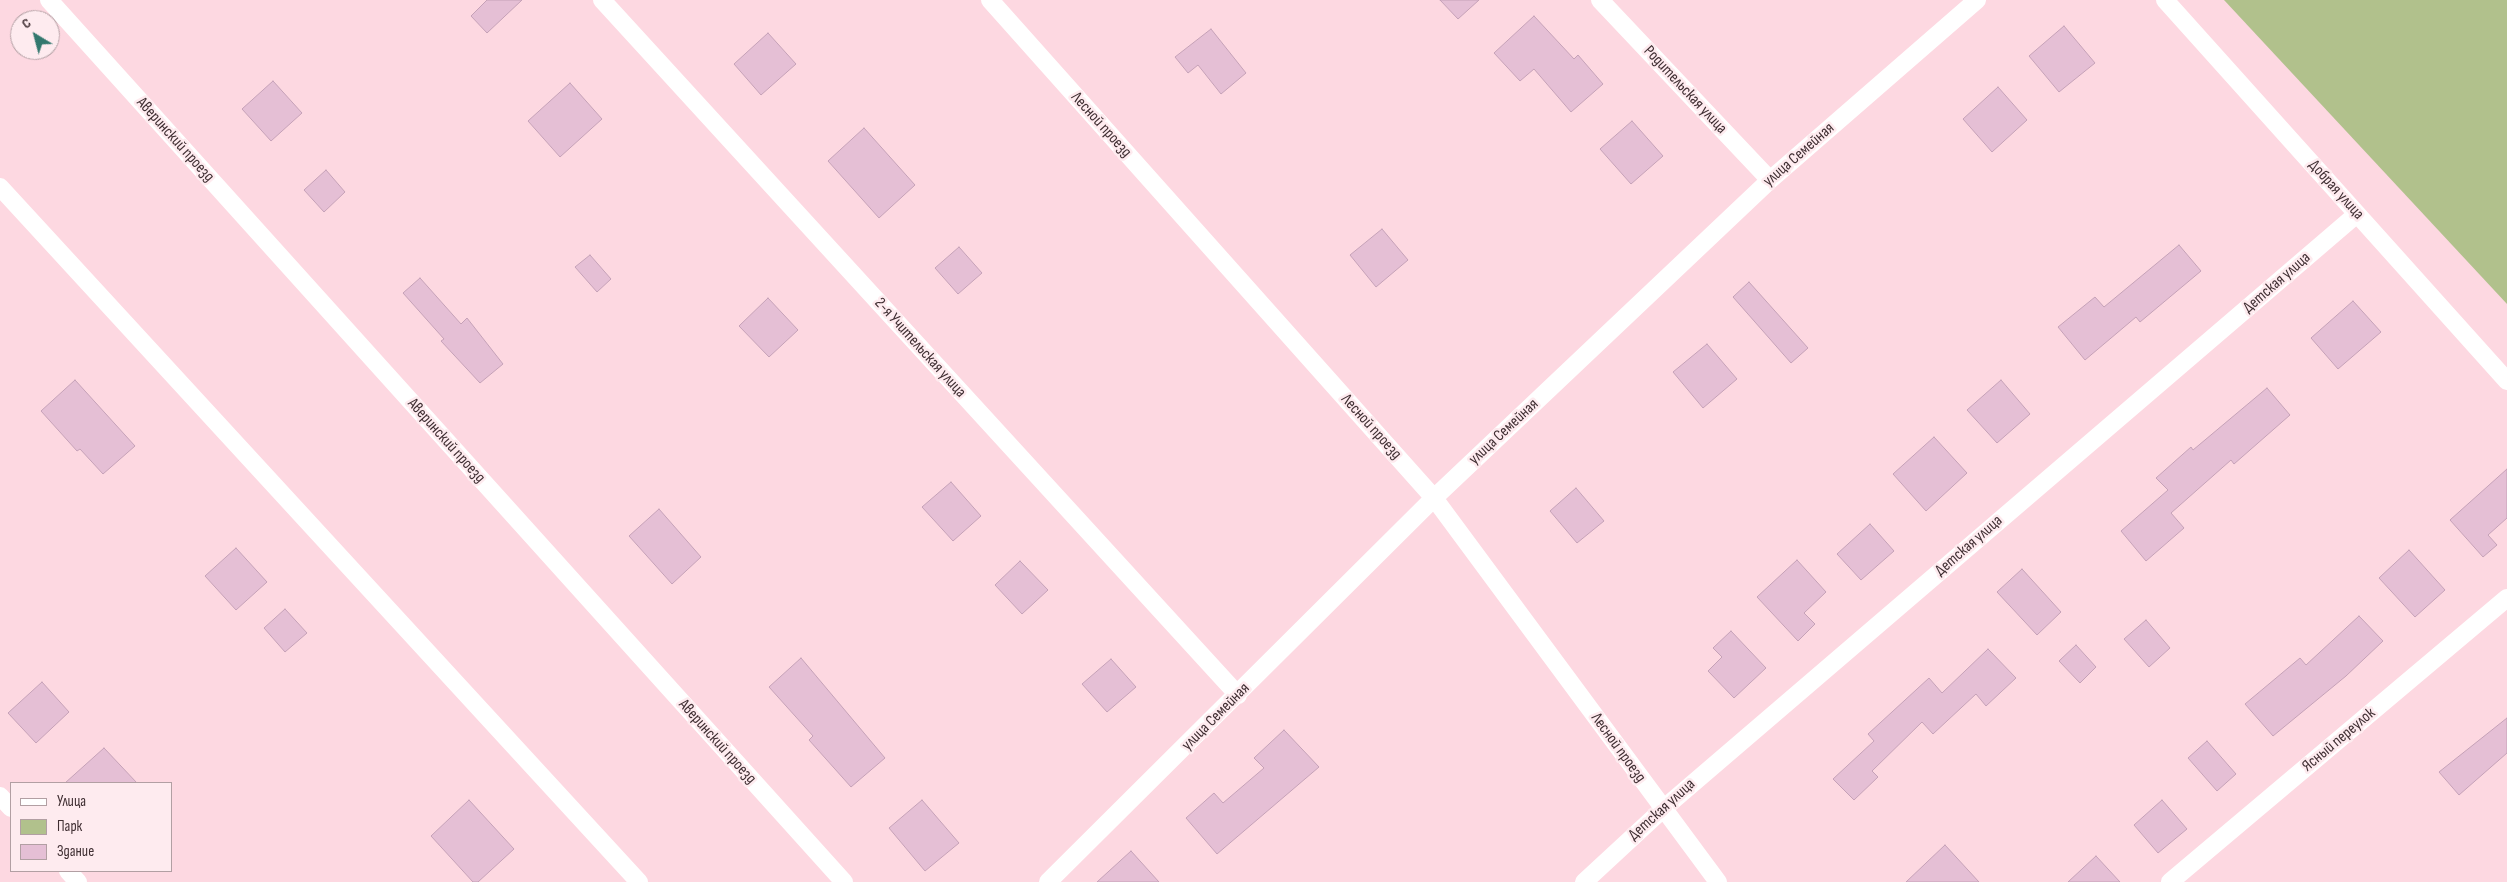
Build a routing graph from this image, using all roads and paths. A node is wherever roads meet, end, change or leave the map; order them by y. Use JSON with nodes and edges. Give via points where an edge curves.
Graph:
{"nodes":[{"id":1,"x":49,"y":0,"type":"edge"},
{"id":2,"x":602,"y":0,"type":"edge"},
{"id":3,"x":990,"y":0,"type":"edge"},
{"id":4,"x":1600,"y":0,"type":"edge"},
{"id":5,"x":1977,"y":0,"type":"edge"},
{"id":6,"x":2165,"y":0,"type":"edge"},
{"id":7,"x":1770,"y":180,"type":"junction"},
{"id":8,"x":0,"y":187,"type":"edge"},
{"id":9,"x":2357,"y":214,"type":"junction"},
{"id":10,"x":2507,"y":380,"type":"edge"},
{"id":11,"x":1434,"y":498,"type":"junction"},
{"id":12,"x":2507,"y":598,"type":"edge"},
{"id":13,"x":1238,"y":695,"type":"junction"},
{"id":14,"x":0,"y":796,"type":"edge"},
{"id":15,"x":10,"y":807,"type":"edge"},
{"id":16,"x":1663,"y":809,"type":"junction"},
{"id":17,"x":69,"y":872,"type":"edge"},
{"id":18,"x":78,"y":882,"type":"edge"},
{"id":19,"x":639,"y":882,"type":"edge"},
{"id":20,"x":844,"y":882,"type":"edge"},
{"id":21,"x":1048,"y":882,"type":"edge"},
{"id":22,"x":1584,"y":882,"type":"edge"},
{"id":23,"x":1718,"y":882,"type":"edge"},
{"id":24,"x":2170,"y":882,"type":"edge"}],
"edges":[{"from":1,"to":20,"type":"street","name":"Аверинский проезд"},
{"from":2,"to":13,"type":"street","name":"2-я Учительская улица"},
{"from":3,"to":11,"type":"street","name":"Лесной проезд"},
{"from":4,"to":7,"type":"street","name":"Родительская улица"},
{"from":5,"to":7,"type":"street","name":"улица Семейная"},
{"from":6,"to":9,"type":"street","name":"Добрая улица"},
{"from":7,"to":11,"type":"street","name":"улица Семейная"},
{"from":8,"to":19,"type":"street"},
{"from":9,"to":10,"type":"street","name":"Добрая улица"},
{"from":9,"to":16,"type":"street","name":"Детская улица"},
{"from":11,"to":13,"type":"street","name":"улица Семейная"},
{"from":11,"to":16,"type":"street","name":"Лесной проезд"},
{"from":12,"to":24,"type":"street","name":"Ясный переулок"},
{"from":13,"to":21,"type":"street","name":"улица Семейная"},
{"from":14,"to":15,"type":"street"},
{"from":16,"to":22,"type":"street","name":"Детская улица"},
{"from":16,"to":23,"type":"street","name":"Лесной проезд"},
{"from":17,"to":18,"type":"street"}]}
